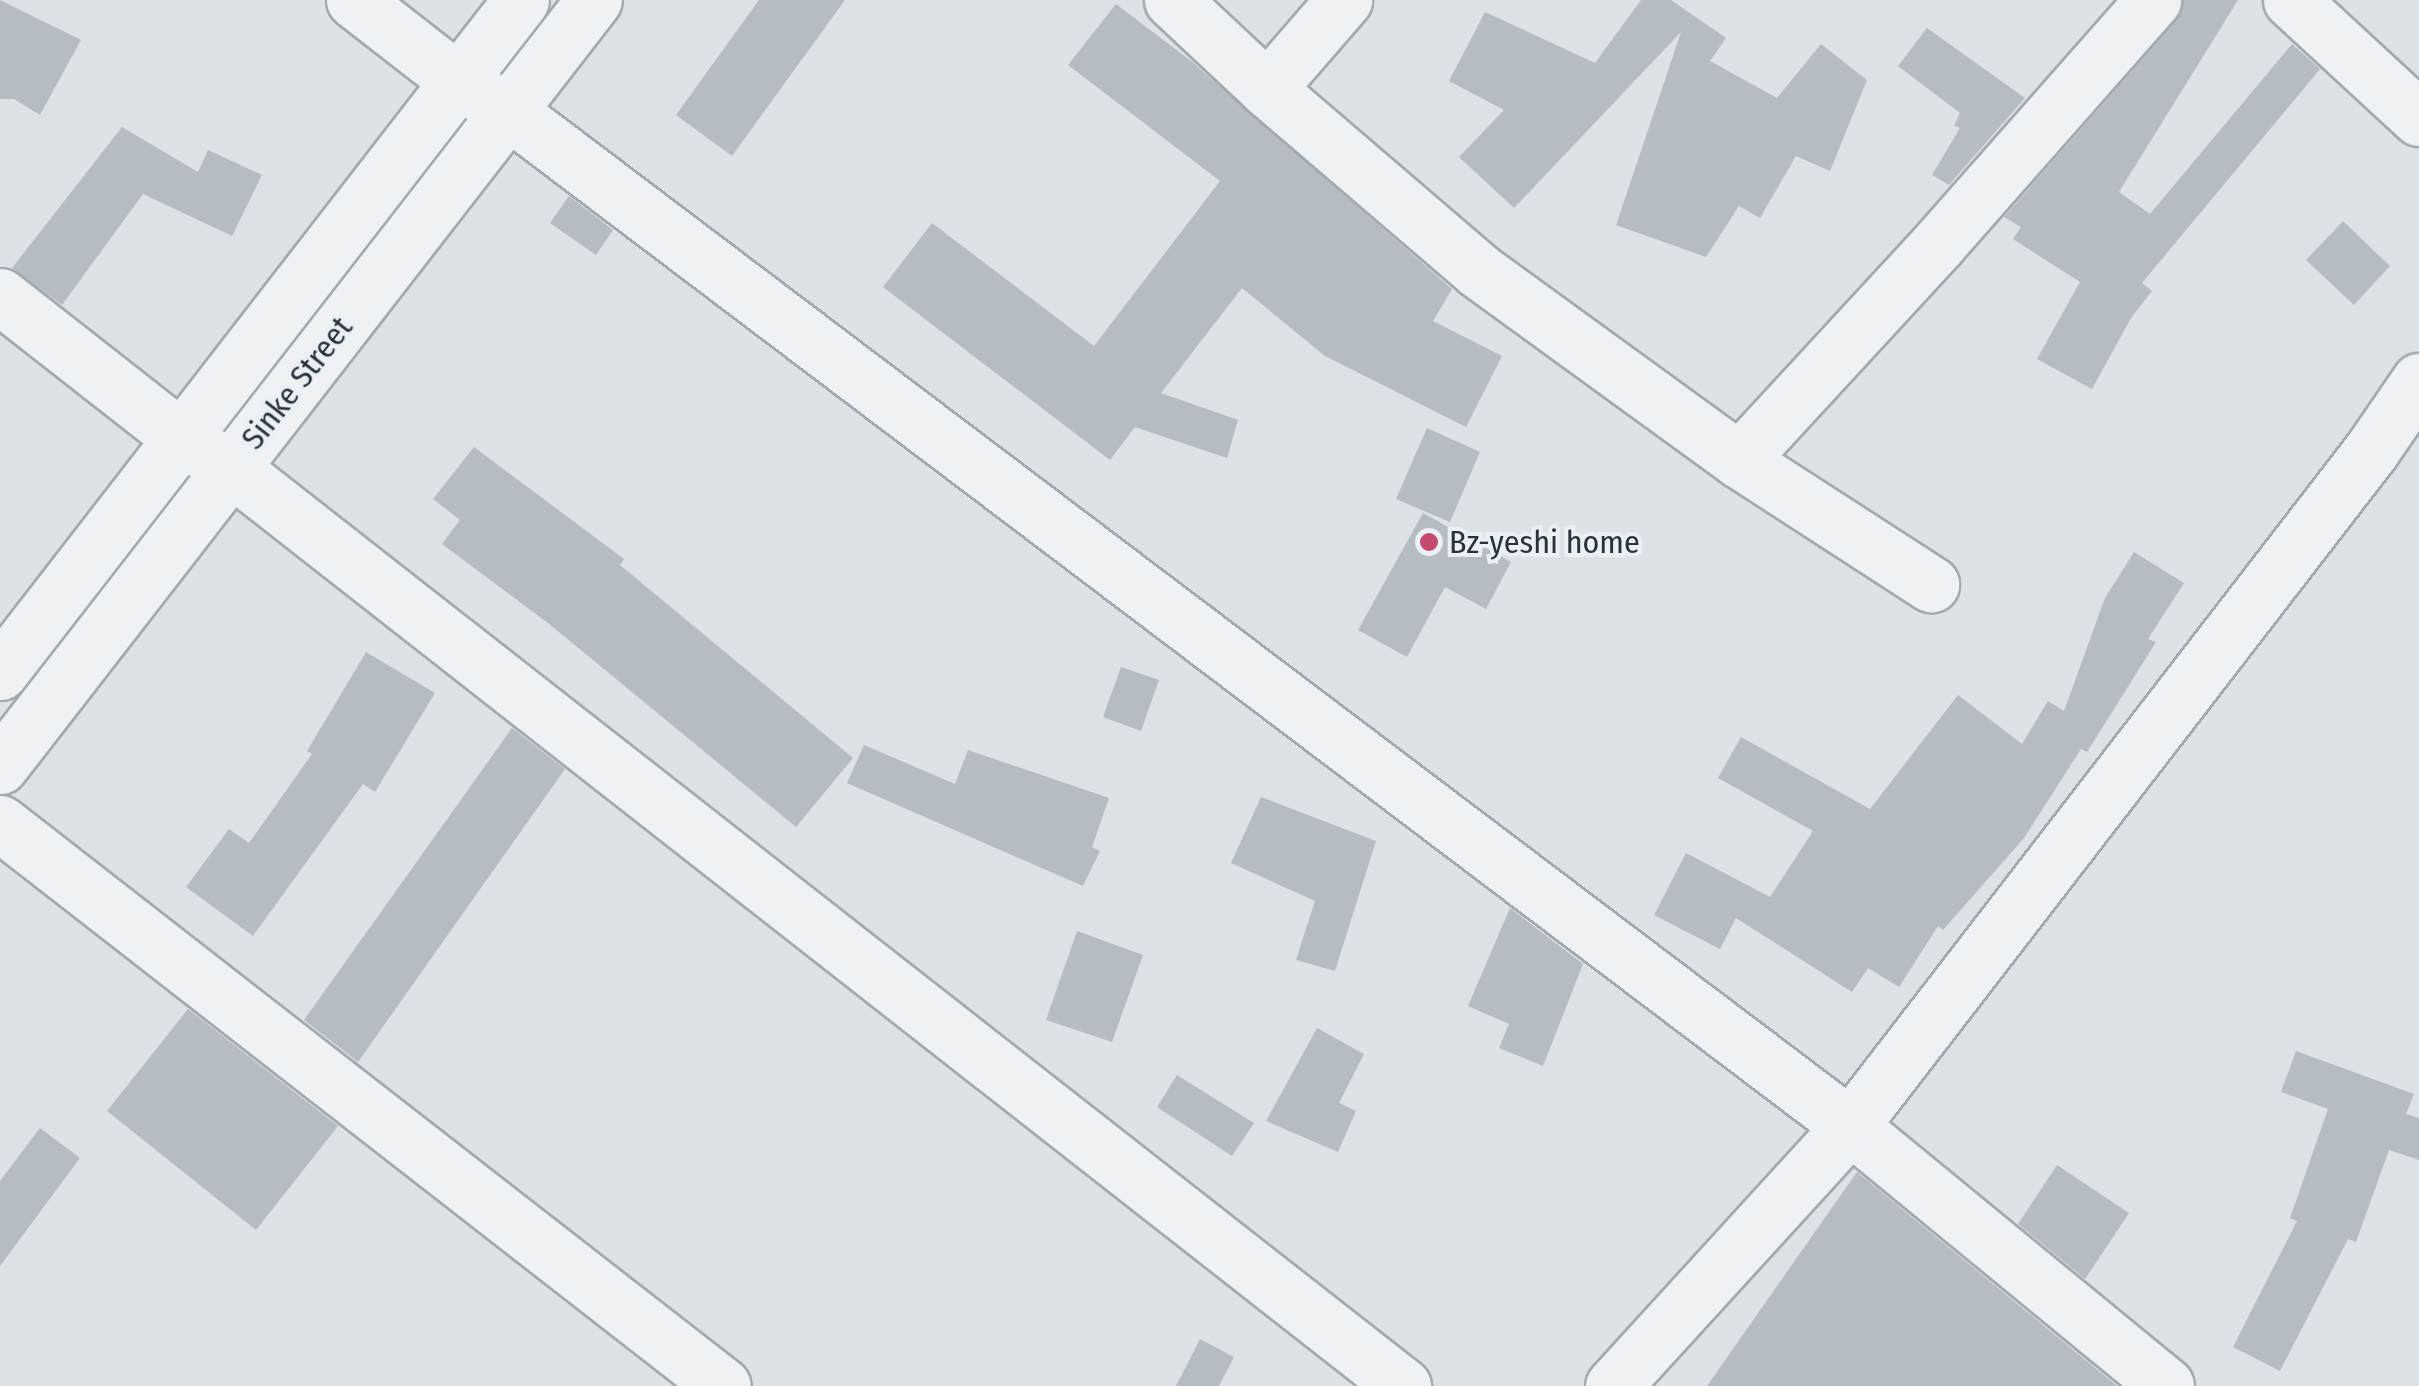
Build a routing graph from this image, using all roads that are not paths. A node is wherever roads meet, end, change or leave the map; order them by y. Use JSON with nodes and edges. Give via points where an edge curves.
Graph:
{"nodes":[{"id":1,"x":354,"y":0,"type":"edge"},
{"id":2,"x":521,"y":0,"type":"edge"},
{"id":3,"x":594,"y":0,"type":"edge"},
{"id":4,"x":1172,"y":0,"type":"edge"},
{"id":5,"x":1344,"y":0,"type":"edge"},
{"id":6,"x":2152,"y":0,"type":"edge"},
{"id":7,"x":2291,"y":0,"type":"edge"},
{"id":8,"x":458,"y":81,"type":"junction"},
{"id":9,"x":1267,"y":90,"type":"junction"},
{"id":10,"x":508,"y":111,"type":"junction"},
{"id":11,"x":2419,"y":118,"type":"edge"},
{"id":12,"x":0,"y":296,"type":"edge"},
{"id":13,"x":2419,"y":381,"type":"edge"},
{"id":14,"x":181,"y":438,"type":"junction"},
{"id":15,"x":1739,"y":460,"type":"junction"},
{"id":16,"x":231,"y":468,"type":"junction"},
{"id":17,"x":1932,"y":584,"type":"dead end"},
{"id":18,"x":0,"y":672,"type":"edge"},
{"id":19,"x":0,"y":766,"type":"edge"},
{"id":20,"x":0,"y":822,"type":"edge"},
{"id":21,"x":1850,"y":1126,"type":"junction"},
{"id":22,"x":723,"y":1386,"type":"edge"},
{"id":23,"x":1403,"y":1386,"type":"edge"},
{"id":24,"x":1613,"y":1386,"type":"edge"},
{"id":25,"x":2166,"y":1386,"type":"edge"}],
"edges":[{"from":1,"to":8,"type":"street"},
{"from":2,"to":8,"type":"street","name":"Sinke Street"},
{"from":3,"to":10,"type":"street","name":"Sinke Street"},
{"from":4,"to":9,"type":"street"},
{"from":5,"to":9,"type":"street"},
{"from":6,"to":15,"type":"street"},
{"from":7,"to":11,"type":"street"},
{"from":8,"to":10,"type":"street"},
{"from":8,"to":14,"type":"street","name":"Sinke Street"},
{"from":9,"to":15,"type":"street","via":[[1480,270]]},
{"from":10,"to":16,"type":"street","name":"Sinke Street"},
{"from":10,"to":21,"type":"street"},
{"from":12,"to":14,"type":"street"},
{"from":13,"to":21,"type":"street","via":[[2372,451]]},
{"from":14,"to":16,"type":"street"},
{"from":14,"to":18,"type":"street","name":"Sinke Street"},
{"from":15,"to":17,"type":"street"},
{"from":16,"to":19,"type":"street","name":"Sinke Street"},
{"from":16,"to":23,"type":"street"},
{"from":20,"to":22,"type":"street"},
{"from":21,"to":24,"type":"street"},
{"from":21,"to":25,"type":"street"}]}
